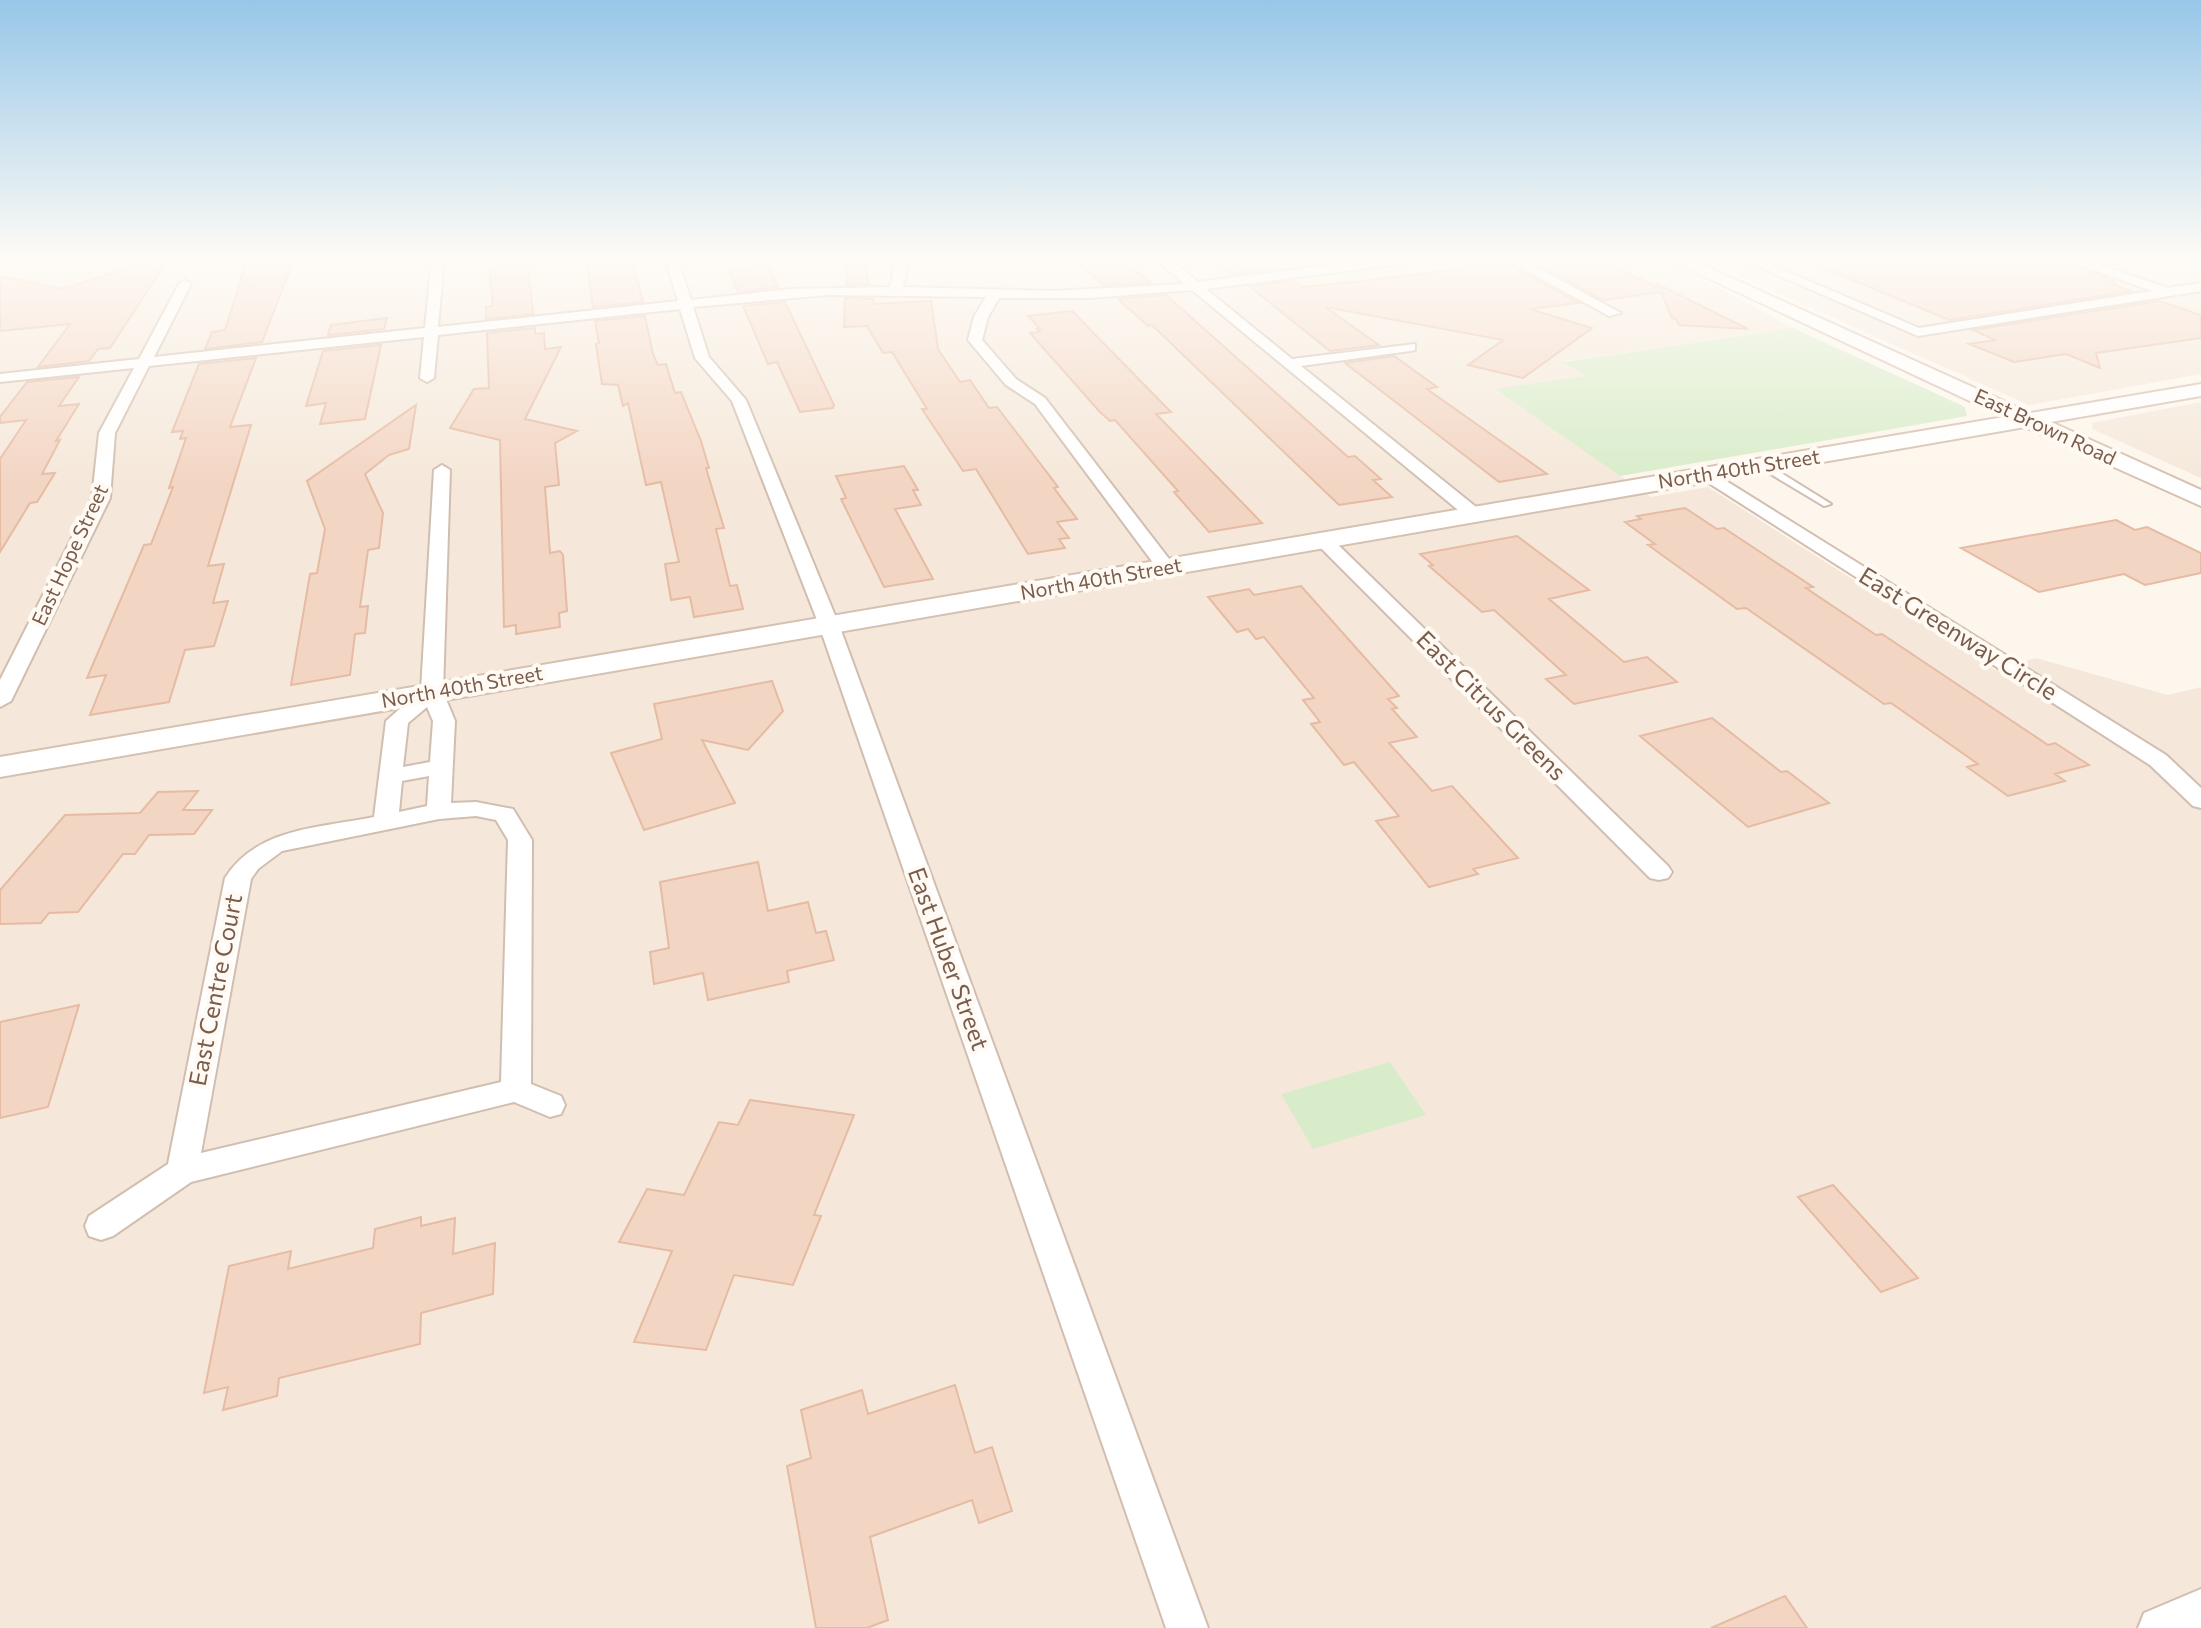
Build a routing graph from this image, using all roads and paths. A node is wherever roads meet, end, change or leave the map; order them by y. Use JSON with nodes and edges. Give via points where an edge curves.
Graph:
{"nodes":[{"id":1,"x":159,"y":333,"type":"edge"},
{"id":2,"x":412,"y":333,"type":"edge"},
{"id":3,"x":430,"y":333,"type":"edge"},
{"id":4,"x":695,"y":333,"type":"edge"},
{"id":5,"x":977,"y":333,"type":"edge"},
{"id":6,"x":1254,"y":333,"type":"edge"},
{"id":7,"x":1838,"y":333,"type":"edge"},
{"id":8,"x":1410,"y":347,"type":"dead end"},
{"id":9,"x":143,"y":363,"type":"junction"},
{"id":10,"x":1292,"y":363,"type":"junction"},
{"id":11,"x":0,"y":378,"type":"edge"},
{"id":12,"x":427,"y":378,"type":"dead end"},
{"id":13,"x":2201,"y":390,"type":"edge"},
{"id":14,"x":2030,"y":420,"type":"junction"},
{"id":15,"x":1762,"y":465,"type":"junction"},
{"id":16,"x":442,"y":470,"type":"dead end"},
{"id":17,"x":1707,"y":474,"type":"junction"},
{"id":18,"x":2201,"y":499,"type":"edge"},
{"id":19,"x":1827,"y":504,"type":"dead end"},
{"id":20,"x":1475,"y":515,"type":"junction"},
{"id":21,"x":1324,"y":541,"type":"junction"},
{"id":22,"x":1167,"y":568,"type":"junction"},
{"id":23,"x":829,"y":625,"type":"junction"},
{"id":24,"x":432,"y":692,"type":"junction"},
{"id":25,"x":0,"y":701,"type":"edge"},
{"id":26,"x":0,"y":767,"type":"edge"},
{"id":27,"x":442,"y":767,"type":"junction"},
{"id":28,"x":391,"y":776,"type":"junction"},
{"id":29,"x":2201,"y":801,"type":"edge"},
{"id":30,"x":439,"y":811,"type":"junction"},
{"id":31,"x":386,"y":820,"type":"junction"},
{"id":32,"x":1659,"y":872,"type":"dead end"},
{"id":33,"x":516,"y":1090,"type":"junction"},
{"id":34,"x":550,"y":1105,"type":"dead end"},
{"id":35,"x":182,"y":1171,"type":"junction"},
{"id":36,"x":101,"y":1226,"type":"dead end"},
{"id":37,"x":2201,"y":1610,"type":"edge"},
{"id":38,"x":1187,"y":1628,"type":"edge"},
{"id":39,"x":2159,"y":1628,"type":"edge"}],
"edges":[{"from":1,"to":9,"type":"street","name":"East Hope Street"},
{"from":2,"to":9,"type":"street"},
{"from":3,"to":12,"type":"street"},
{"from":4,"to":23,"type":"street","name":"East Huber Street","via":[[702,358],[739,400],[750,424]]},
{"from":5,"to":22,"type":"street","via":[[975,340],[1011,382],[1040,401]]},
{"from":6,"to":10,"type":"street"},
{"from":7,"to":14,"type":"street","name":"East Brown Road"},
{"from":8,"to":10,"type":"street"},
{"from":9,"to":11,"type":"street"},
{"from":9,"to":25,"type":"street","name":"East Hope Street","via":[[107,433],[107,479],[101,498]]},
{"from":10,"to":20,"type":"street"},
{"from":13,"to":14,"type":"street","name":"North 40th Street"},
{"from":14,"to":15,"type":"street","name":"North 40th Street"},
{"from":14,"to":18,"type":"street","name":"East Brown Road"},
{"from":15,"to":17,"type":"street","name":"North 40th Street"},
{"from":15,"to":19,"type":"lane"},
{"from":16,"to":24,"type":"street"},
{"from":17,"to":20,"type":"street","name":"North 40th Street"},
{"from":17,"to":29,"type":"street","name":"East Greenway Circle","via":[[2158,760]]},
{"from":20,"to":21,"type":"street","name":"North 40th Street"},
{"from":21,"to":22,"type":"street","name":"North 40th Street"},
{"from":21,"to":32,"type":"street","name":"East Citrus Greens"},
{"from":22,"to":23,"type":"street","name":"North 40th Street"},
{"from":23,"to":24,"type":"street","name":"North 40th Street"},
{"from":23,"to":38,"type":"street","name":"East Huber Street"},
{"from":24,"to":26,"type":"street","name":"North 40th Street"},
{"from":24,"to":27,"type":"street","via":[[444,721]]},
{"from":24,"to":28,"type":"street","via":[[397,721]]},
{"from":27,"to":28,"type":"street"},
{"from":27,"to":30,"type":"street"},
{"from":28,"to":31,"type":"street"},
{"from":30,"to":31,"type":"street","name":"East Centre Court"},
{"from":30,"to":33,"type":"street","name":"East Centre Court","via":[[505,814],[520,840]]},
{"from":31,"to":35,"type":"street","name":"East Centre Court","via":[[274,845],[238,878]]},
{"from":33,"to":34,"type":"street"},
{"from":33,"to":35,"type":"street"},
{"from":35,"to":36,"type":"street"},
{"from":37,"to":39,"type":"street"}]}
